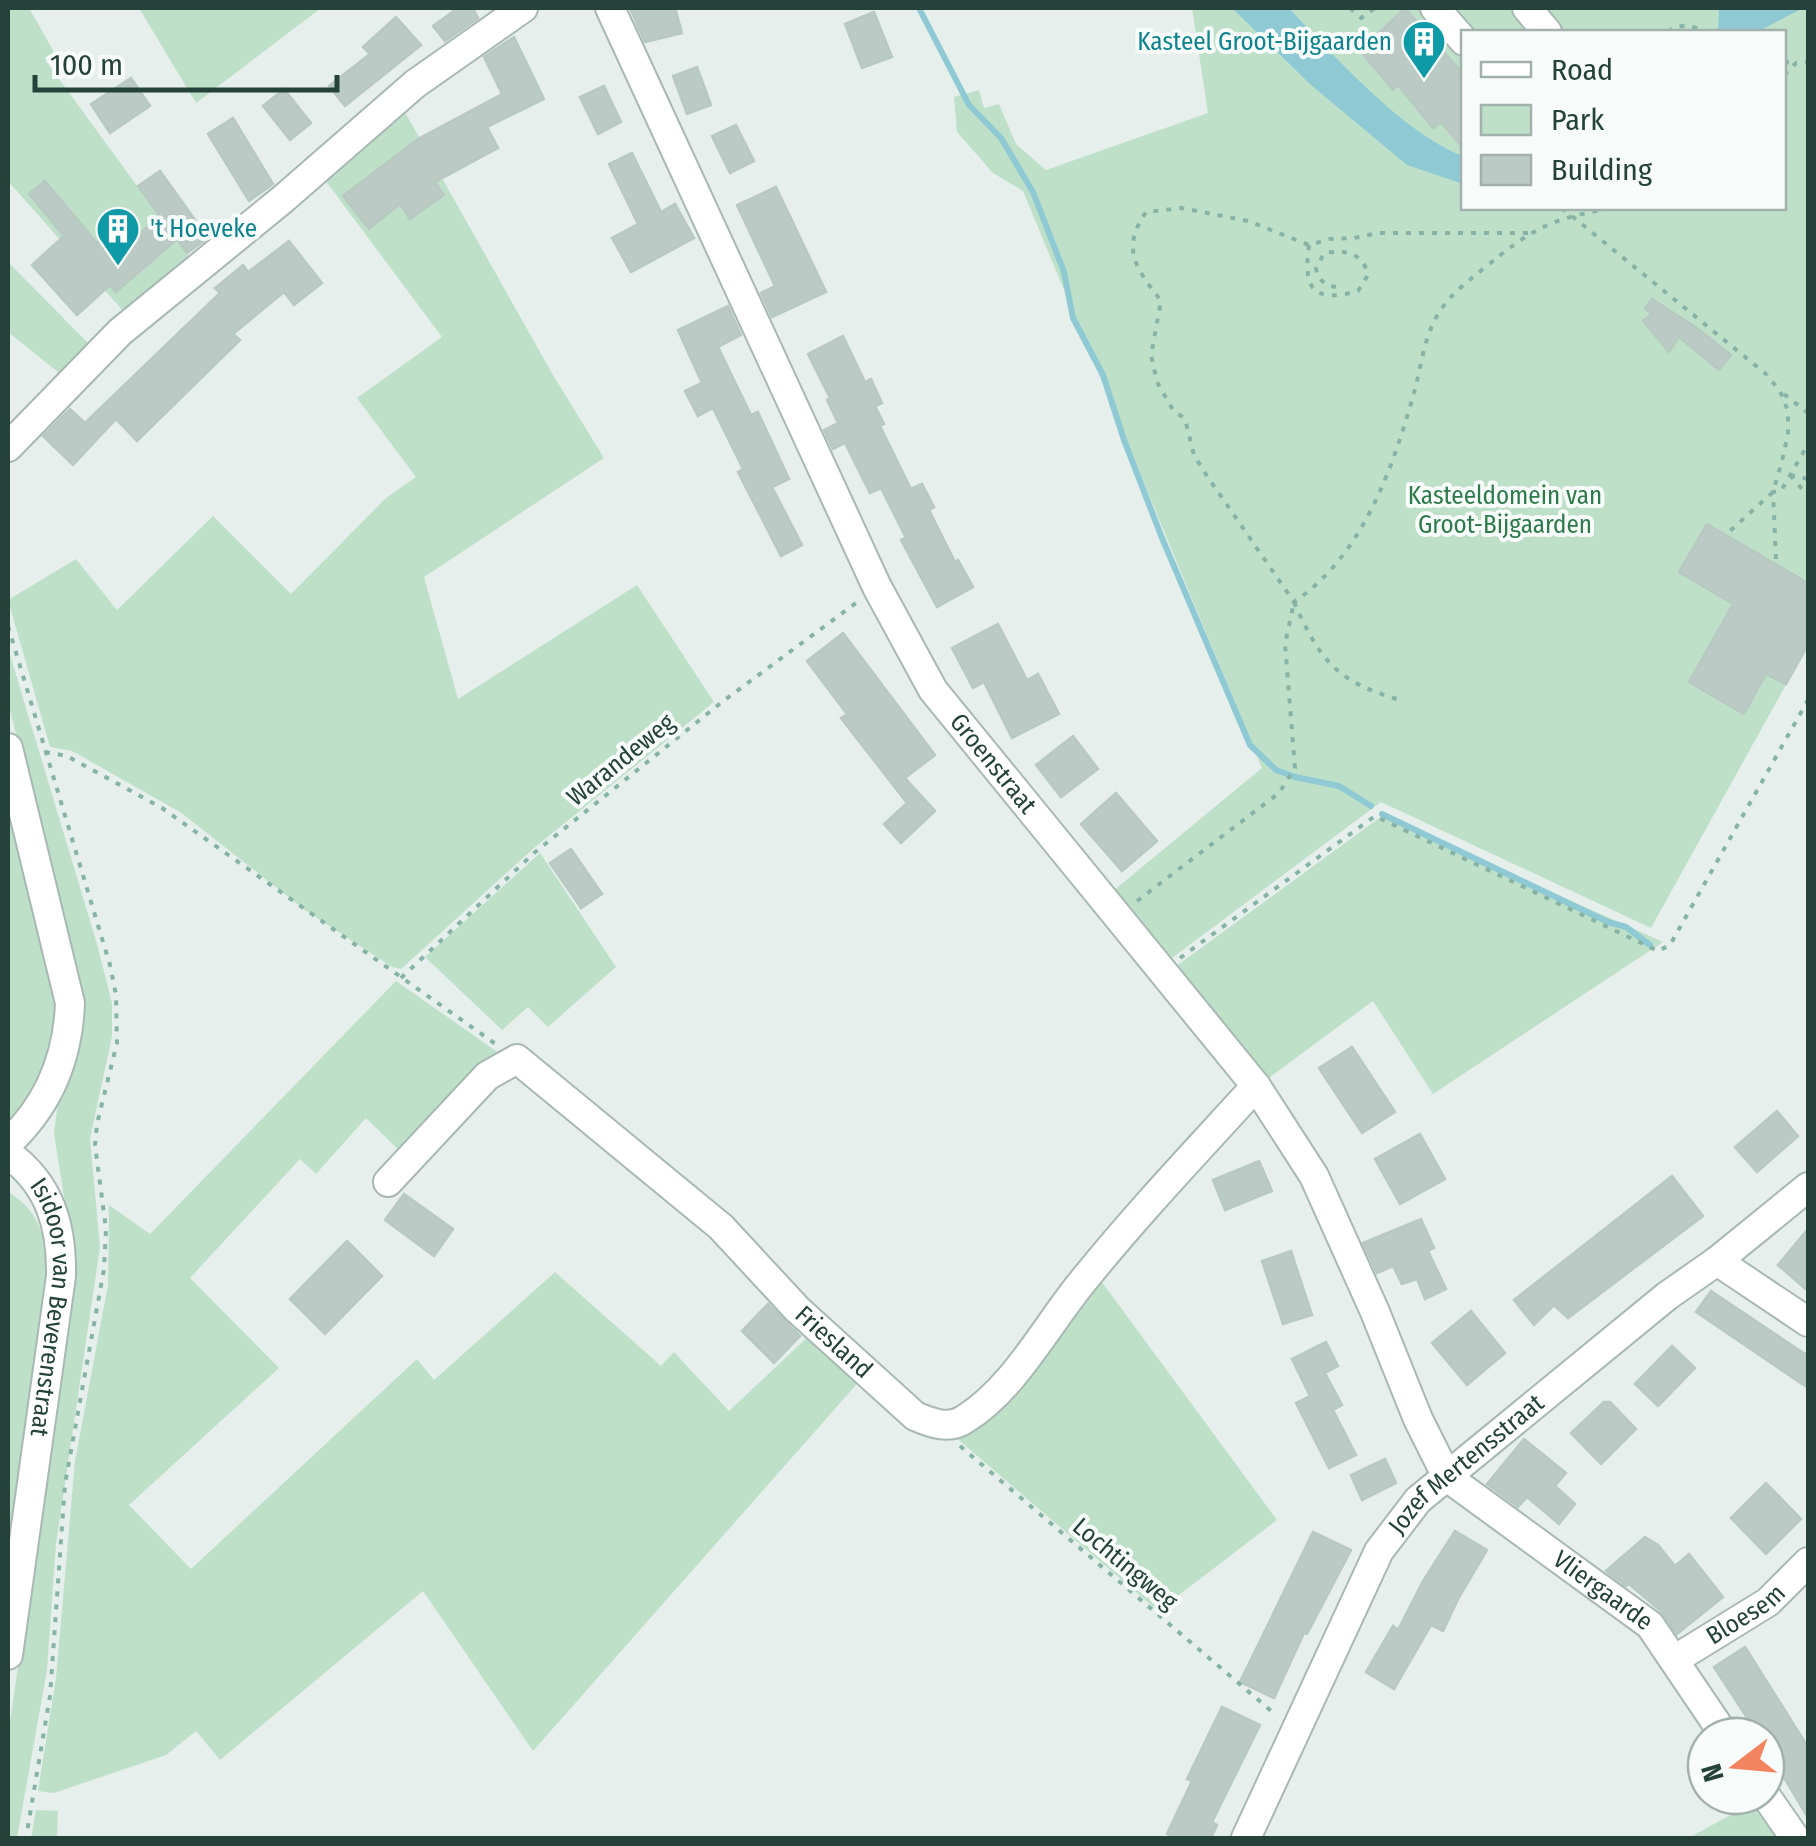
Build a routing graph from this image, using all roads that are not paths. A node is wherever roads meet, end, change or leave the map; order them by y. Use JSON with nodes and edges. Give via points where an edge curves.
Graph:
{"nodes":[{"id":1,"x":524,"y":8,"type":"edge"},
{"id":2,"x":610,"y":8,"type":"edge"},
{"id":3,"x":1435,"y":8,"type":"edge"},
{"id":4,"x":1527,"y":8,"type":"edge"},
{"id":5,"x":1546,"y":30,"type":"edge"},
{"id":6,"x":1461,"y":38,"type":"edge"},
{"id":7,"x":8,"y":447,"type":"edge"},
{"id":8,"x":8,"y":748,"type":"edge"},
{"id":9,"x":1256,"y":1086,"type":"junction"},
{"id":10,"x":8,"y":1143,"type":"edge"},
{"id":11,"x":8,"y":1154,"type":"edge"},
{"id":12,"x":388,"y":1182,"type":"dead end"},
{"id":13,"x":1808,"y":1187,"type":"edge"},
{"id":14,"x":1718,"y":1261,"type":"junction"},
{"id":15,"x":1808,"y":1322,"type":"edge"},
{"id":16,"x":1447,"y":1477,"type":"junction"},
{"id":17,"x":1808,"y":1562,"type":"edge"},
{"id":18,"x":8,"y":1654,"type":"edge"},
{"id":19,"x":1674,"y":1660,"type":"junction"},
{"id":20,"x":1712,"y":1716,"type":"edge"},
{"id":21,"x":1779,"y":1816,"type":"edge"},
{"id":22,"x":1246,"y":1838,"type":"edge"},
{"id":23,"x":1794,"y":1838,"type":"edge"}],
"edges":[{"from":1,"to":7,"type":"street","via":[[415,84],[120,332]]},
{"from":2,"to":9,"type":"street","name":"Groenstraat","via":[[877,587],[933,690]]},
{"from":3,"to":6,"type":"street"},
{"from":4,"to":5,"type":"street"},
{"from":8,"to":10,"type":"street","name":"Isidoor van Beverenstraat","via":[[70,1003],[57,1075]]},
{"from":9,"to":12,"type":"street","name":"Friesland","via":[[1125,1230],[1001,1388],[962,1422],[933,1424],[915,1416],[797,1310],[721,1227],[518,1059],[487,1076]]},
{"from":9,"to":16,"type":"street","name":"Groenstraat","via":[[1314,1176]]},
{"from":11,"to":18,"type":"street","name":"Isidoor van Beverenstraat","via":[[38,1186],[62,1240]]},
{"from":13,"to":14,"type":"street","name":"Jozef Mertensstraat"},
{"from":14,"to":15,"type":"street"},
{"from":14,"to":16,"type":"street","name":"Jozef Mertensstraat"},
{"from":16,"to":19,"type":"street","name":"Vliergaarde","via":[[1650,1625]]},
{"from":16,"to":22,"type":"street","name":"Jozef Mertensstraat","via":[[1418,1500],[1379,1551]]},
{"from":17,"to":19,"type":"street","name":"Bloesem","via":[[1768,1602]]},
{"from":19,"to":20,"type":"street","name":"Vliergaarde"},
{"from":21,"to":23,"type":"street"}]}
